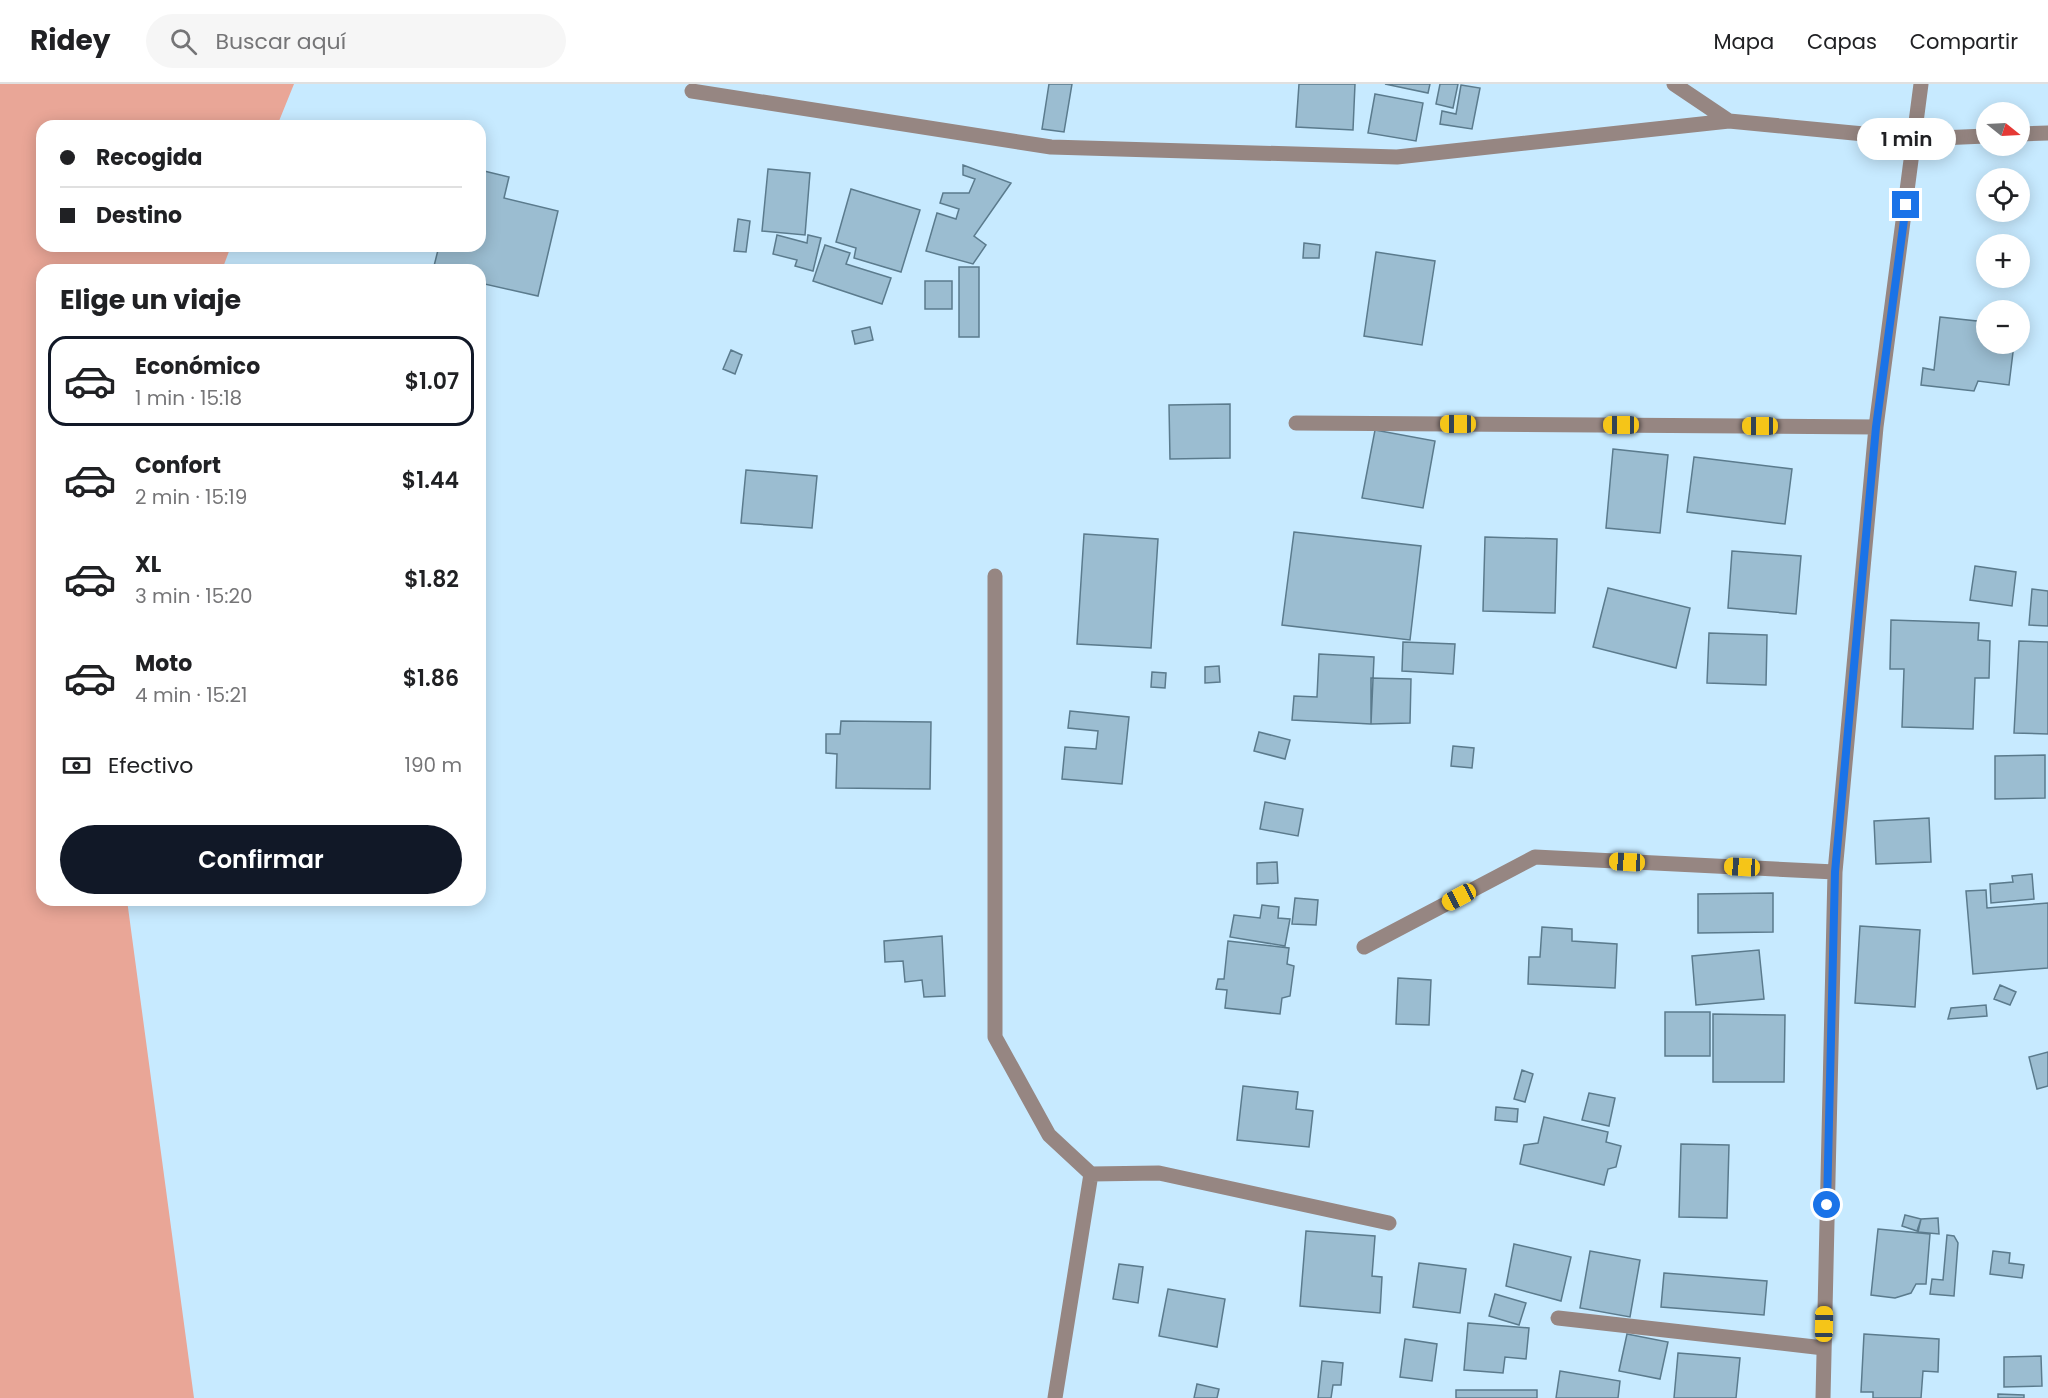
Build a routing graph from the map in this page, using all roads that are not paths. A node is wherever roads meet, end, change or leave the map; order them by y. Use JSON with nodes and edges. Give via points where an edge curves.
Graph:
{"nodes":[{"id":1,"x":1674,"y":84,"type":"edge"},
{"id":2,"x":1921,"y":84,"type":"edge"},
{"id":3,"x":692,"y":91,"type":"dead end"},
{"id":4,"x":1729,"y":121,"type":"junction"},
{"id":5,"x":2048,"y":133,"type":"edge"},
{"id":6,"x":2030,"y":134,"type":"edge"},
{"id":7,"x":1976,"y":136,"type":"edge"},
{"id":8,"x":1916,"y":139,"type":"junction"},
{"id":9,"x":1296,"y":423,"type":"dead end"},
{"id":10,"x":1876,"y":427,"type":"junction"},
{"id":11,"x":995,"y":576,"type":"dead end"},
{"id":12,"x":1835,"y":872,"type":"junction"},
{"id":13,"x":1364,"y":947,"type":"dead end"},
{"id":14,"x":1091,"y":1174,"type":"junction"},
{"id":15,"x":1389,"y":1223,"type":"dead end"},
{"id":16,"x":1558,"y":1318,"type":"dead end"},
{"id":17,"x":1824,"y":1348,"type":"junction"},
{"id":18,"x":1054,"y":1398,"type":"edge"},
{"id":19,"x":1822,"y":1398,"type":"edge"}],
"edges":[{"from":1,"to":4,"type":"street"},
{"from":2,"to":8,"type":"street"},
{"from":3,"to":4,"type":"street","via":[[1075,148],[1396,157]]},
{"from":4,"to":8,"type":"street"},
{"from":5,"to":6,"type":"street"},
{"from":7,"to":8,"type":"street"},
{"from":8,"to":10,"type":"street"},
{"from":9,"to":10,"type":"street"},
{"from":10,"to":12,"type":"street"},
{"from":11,"to":14,"type":"street","via":[[995,1036],[1049,1135]]},
{"from":12,"to":13,"type":"street","via":[[1535,857]]},
{"from":12,"to":17,"type":"street"},
{"from":14,"to":15,"type":"street","via":[[1159,1173]]},
{"from":14,"to":18,"type":"street"},
{"from":16,"to":17,"type":"street"},
{"from":17,"to":19,"type":"street"}]}
